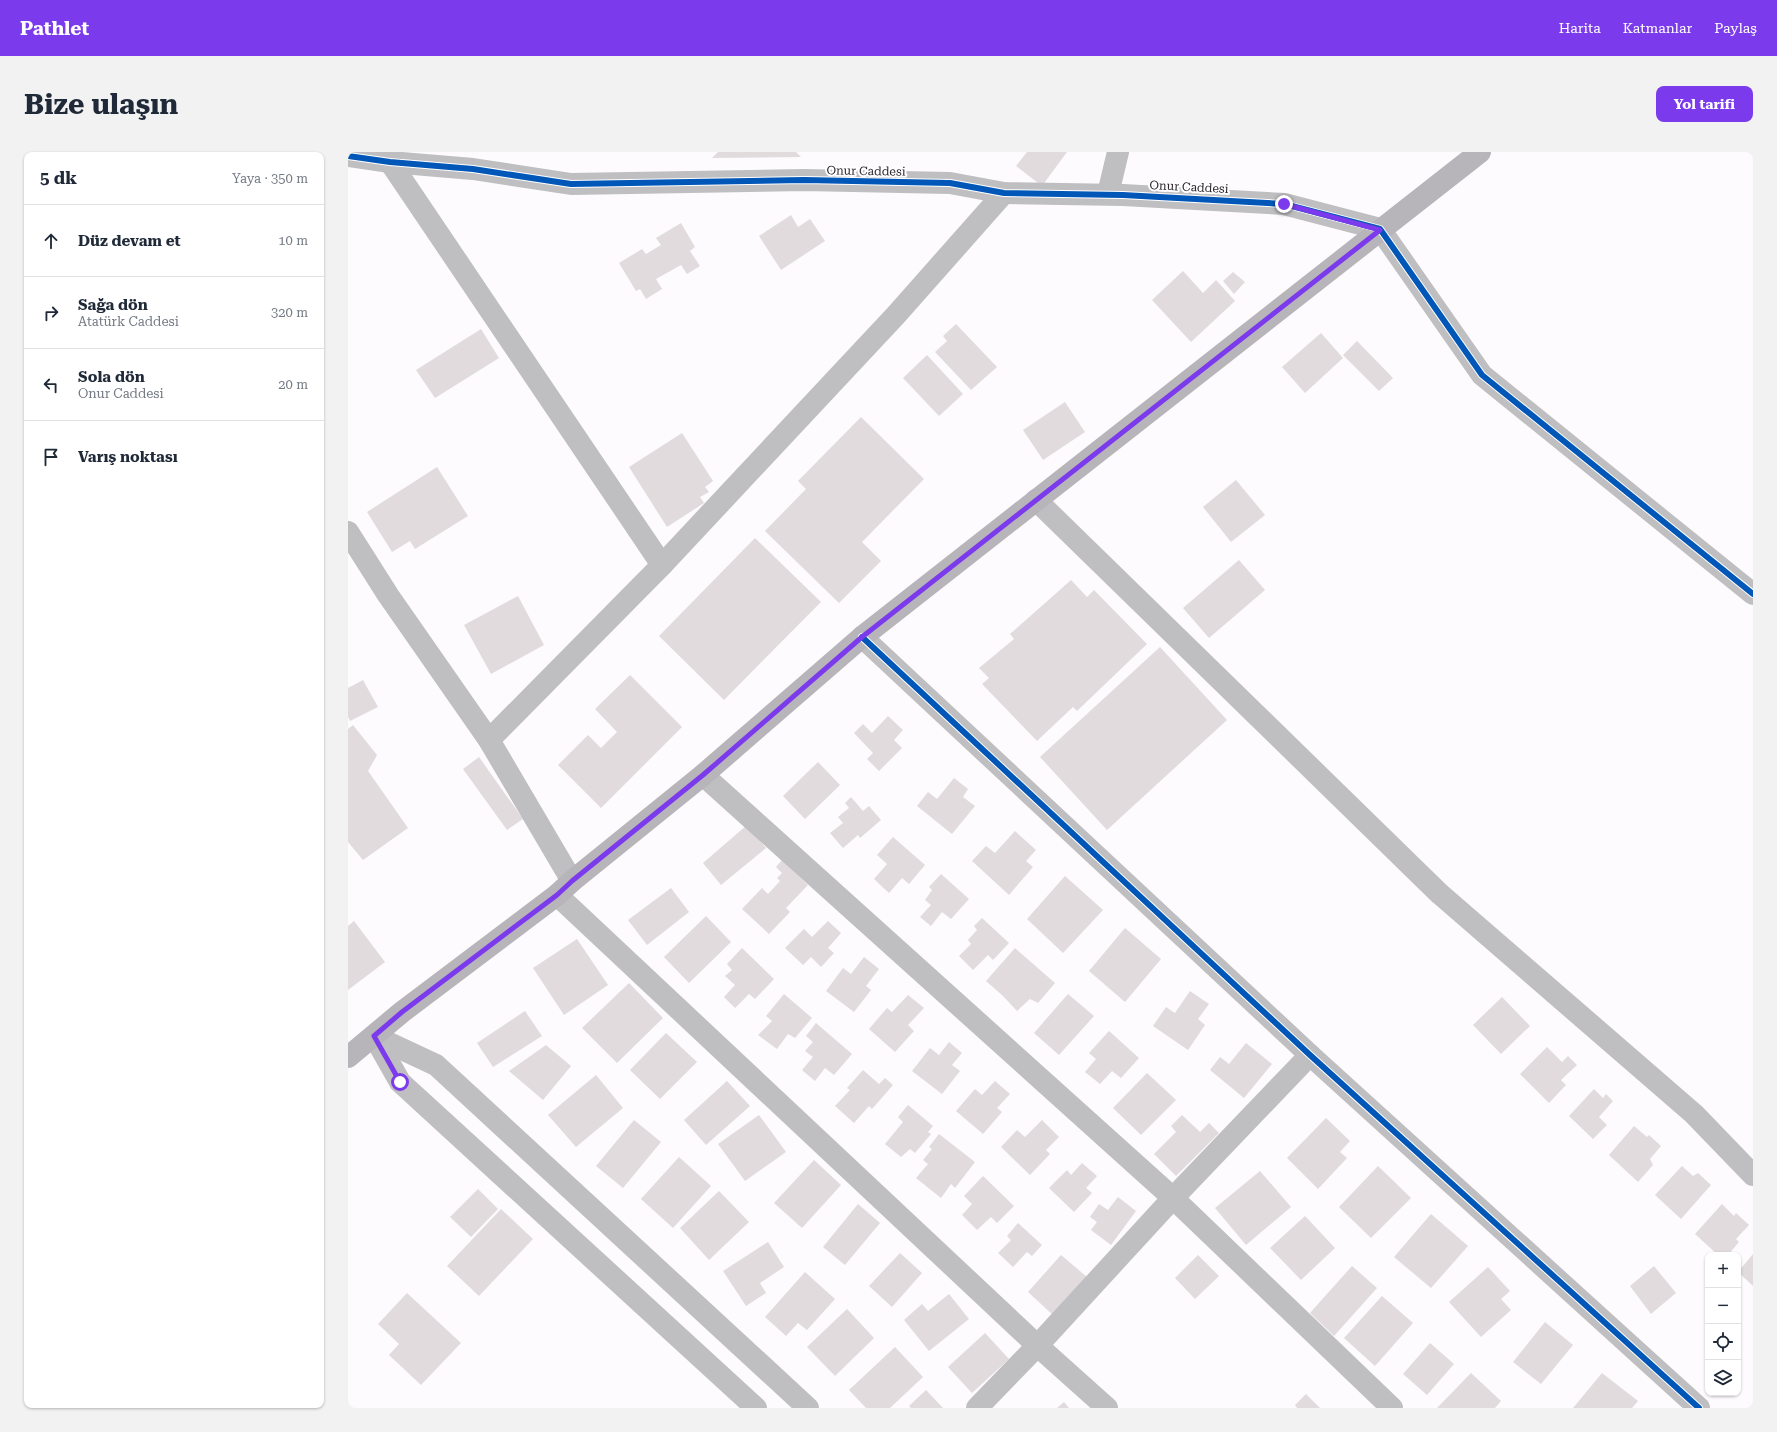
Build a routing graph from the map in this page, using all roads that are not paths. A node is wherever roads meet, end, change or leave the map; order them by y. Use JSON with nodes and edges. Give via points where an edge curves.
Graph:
{"nodes":[{"id":1,"x":1118,"y":152,"type":"edge"},
{"id":2,"x":1480,"y":152,"type":"edge"},
{"id":3,"x":348,"y":156,"type":"edge"},
{"id":4,"x":477,"y":160,"type":"edge"},
{"id":5,"x":390,"y":162,"type":"junction"},
{"id":6,"x":1004,"y":193,"type":"junction"},
{"id":7,"x":1108,"y":194,"type":"junction"},
{"id":8,"x":1380,"y":230,"type":"junction"},
{"id":9,"x":1036,"y":500,"type":"junction"},
{"id":10,"x":348,"y":532,"type":"edge"},
{"id":11,"x":662,"y":565,"type":"junction"},
{"id":12,"x":1753,"y":594,"type":"edge"},
{"id":13,"x":862,"y":637,"type":"junction"},
{"id":14,"x":489,"y":740,"type":"junction"},
{"id":15,"x":703,"y":775,"type":"junction"},
{"id":16,"x":565,"y":888,"type":"junction"},
{"id":17,"x":374,"y":1036,"type":"junction"},
{"id":18,"x":1310,"y":1055,"type":"junction"},
{"id":19,"x":348,"y":1057,"type":"edge"},
{"id":20,"x":1753,"y":1175,"type":"edge"},
{"id":21,"x":1173,"y":1198,"type":"junction"},
{"id":22,"x":1038,"y":1345,"type":"junction"},
{"id":23,"x":756,"y":1408,"type":"edge"},
{"id":24,"x":808,"y":1408,"type":"edge"},
{"id":25,"x":978,"y":1408,"type":"edge"},
{"id":26,"x":1107,"y":1408,"type":"edge"},
{"id":27,"x":1392,"y":1408,"type":"edge"},
{"id":28,"x":1699,"y":1408,"type":"edge"}],
"edges":[{"from":1,"to":7,"type":"street"},
{"from":2,"to":8,"type":"main road"},
{"from":3,"to":5,"type":"street","name":"Onur Caddesi"},
{"from":4,"to":5,"type":"street","name":"Onur Caddesi"},
{"from":4,"to":6,"type":"street","name":"Onur Caddesi","via":[[571,184],[804,180],[950,183]]},
{"from":5,"to":11,"type":"street"},
{"from":6,"to":7,"type":"street","name":"Onur Caddesi"},
{"from":6,"to":11,"type":"street","via":[[896,315]]},
{"from":7,"to":8,"type":"street","name":"Onur Caddesi","via":[[1284,204]]},
{"from":8,"to":9,"type":"main road"},
{"from":8,"to":12,"type":"street","via":[[1482,375]]},
{"from":9,"to":13,"type":"main road"},
{"from":9,"to":20,"type":"street","via":[[1440,894],[1694,1114]]},
{"from":10,"to":14,"type":"street","via":[[388,595]]},
{"from":11,"to":14,"type":"street"},
{"from":13,"to":15,"type":"main road"},
{"from":13,"to":18,"type":"street"},
{"from":14,"to":16,"type":"street"},
{"from":15,"to":16,"type":"main road"},
{"from":15,"to":21,"type":"street"},
{"from":16,"to":17,"type":"main road"},
{"from":16,"to":22,"type":"street"},
{"from":17,"to":19,"type":"main road"},
{"from":17,"to":23,"type":"street","via":[[400,1082]]},
{"from":17,"to":24,"type":"street","via":[[436,1065]]},
{"from":18,"to":21,"type":"street"},
{"from":18,"to":28,"type":"street"},
{"from":21,"to":22,"type":"street"},
{"from":21,"to":27,"type":"street"},
{"from":22,"to":25,"type":"street"},
{"from":22,"to":26,"type":"street"}]}
